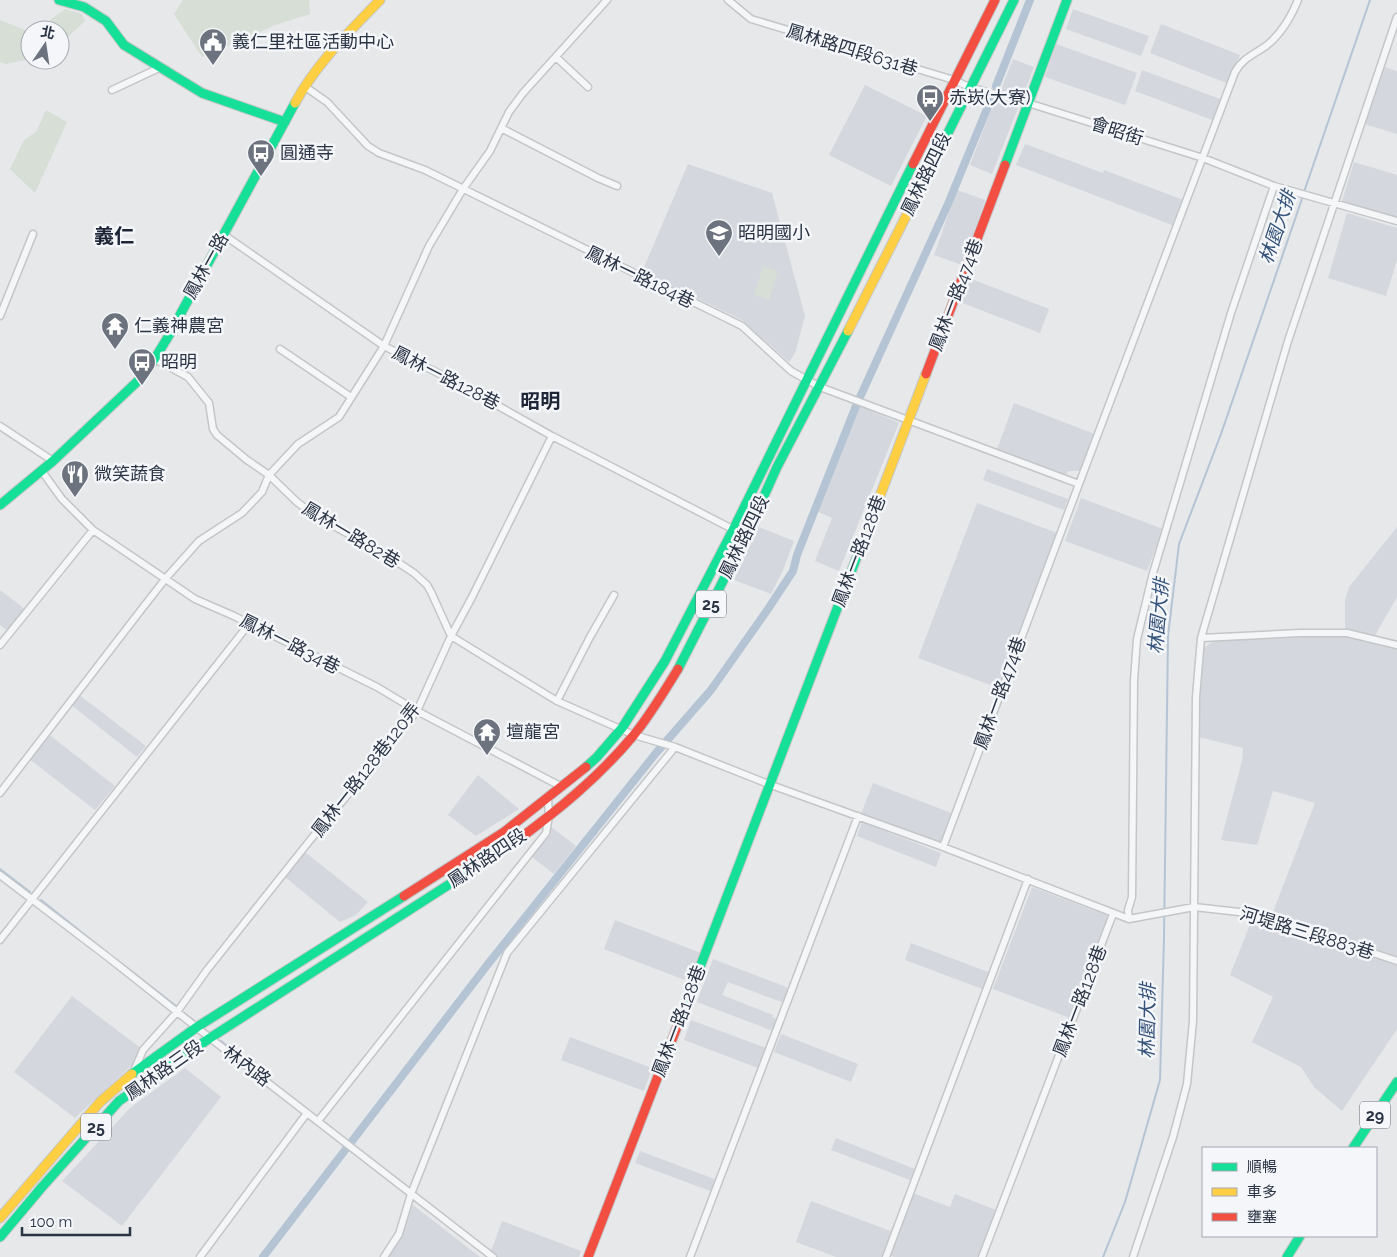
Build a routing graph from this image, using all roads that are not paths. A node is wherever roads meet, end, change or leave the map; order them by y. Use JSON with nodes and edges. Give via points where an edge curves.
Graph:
{"nodes":[{"id":1,"x":58,"y":0,"type":"edge"},
{"id":2,"x":380,"y":0,"type":"edge"},
{"id":3,"x":607,"y":0,"type":"edge"},
{"id":4,"x":728,"y":0,"type":"edge"},
{"id":5,"x":996,"y":0,"type":"edge"},
{"id":6,"x":1014,"y":0,"type":"edge"},
{"id":7,"x":1068,"y":0,"type":"edge"},
{"id":8,"x":1298,"y":0,"type":"edge"},
{"id":9,"x":1397,"y":16,"type":"edge"},
{"id":10,"x":556,"y":56,"type":"junction"},
{"id":11,"x":159,"y":68,"type":"junction"},
{"id":12,"x":954,"y":80,"type":"junction"},
{"id":13,"x":304,"y":86,"type":"junction"},
{"id":14,"x":588,"y":87,"type":"dead end"},
{"id":15,"x":969,"y":87,"type":"junction"},
{"id":16,"x":112,"y":90,"type":"dead end"},
{"id":17,"x":1028,"y":102,"type":"junction"},
{"id":18,"x":285,"y":122,"type":"junction"},
{"id":19,"x":501,"y":128,"type":"junction"},
{"id":20,"x":1203,"y":158,"type":"junction"},
{"id":21,"x":617,"y":186,"type":"dead end"},
{"id":22,"x":1277,"y":186,"type":"junction"},
{"id":23,"x":463,"y":188,"type":"junction"},
{"id":24,"x":1332,"y":203,"type":"junction"},
{"id":25,"x":1397,"y":221,"type":"edge"},
{"id":26,"x":34,"y":234,"type":"dead end"},
{"id":27,"x":224,"y":234,"type":"junction"},
{"id":28,"x":0,"y":316,"type":"edge"},
{"id":29,"x":384,"y":346,"type":"junction"},
{"id":30,"x":280,"y":349,"type":"dead end"},
{"id":31,"x":155,"y":359,"type":"junction"},
{"id":32,"x":806,"y":380,"type":"junction"},
{"id":33,"x":820,"y":387,"type":"junction"},
{"id":34,"x":351,"y":396,"type":"junction"},
{"id":35,"x":908,"y":419,"type":"junction"},
{"id":36,"x":0,"y":426,"type":"edge"},
{"id":37,"x":552,"y":436,"type":"junction"},
{"id":38,"x":53,"y":461,"type":"junction"},
{"id":39,"x":41,"y":470,"type":"junction"},
{"id":40,"x":269,"y":475,"type":"junction"},
{"id":41,"x":1079,"y":484,"type":"junction"},
{"id":42,"x":0,"y":505,"type":"edge"},
{"id":43,"x":734,"y":528,"type":"junction"},
{"id":44,"x":93,"y":530,"type":"junction"},
{"id":45,"x":746,"y":536,"type":"junction"},
{"id":46,"x":166,"y":578,"type":"junction"},
{"id":47,"x":614,"y":595,"type":"dead end"},
{"id":48,"x":249,"y":624,"type":"junction"},
{"id":49,"x":451,"y":636,"type":"junction"},
{"id":50,"x":1201,"y":638,"type":"junction"},
{"id":51,"x":0,"y":645,"type":"edge"},
{"id":52,"x":1397,"y":646,"type":"edge"},
{"id":53,"x":557,"y":701,"type":"junction"},
{"id":54,"x":417,"y":711,"type":"junction"},
{"id":55,"x":622,"y":728,"type":"junction"},
{"id":56,"x":634,"y":735,"type":"junction"},
{"id":57,"x":672,"y":746,"type":"junction"},
{"id":58,"x":771,"y":785,"type":"junction"},
{"id":59,"x":562,"y":786,"type":"junction"},
{"id":60,"x":0,"y":793,"type":"edge"},
{"id":61,"x":548,"y":799,"type":"junction"},
{"id":62,"x":549,"y":816,"type":"junction"},
{"id":63,"x":858,"y":816,"type":"junction"},
{"id":64,"x":943,"y":847,"type":"junction"},
{"id":65,"x":0,"y":875,"type":"edge"},
{"id":66,"x":1028,"y":880,"type":"junction"},
{"id":67,"x":32,"y":900,"type":"junction"},
{"id":68,"x":1194,"y":907,"type":"junction"},
{"id":69,"x":1113,"y":914,"type":"junction"},
{"id":70,"x":1131,"y":919,"type":"junction"},
{"id":71,"x":0,"y":940,"type":"edge"},
{"id":72,"x":1397,"y":961,"type":"edge"},
{"id":73,"x":176,"y":1012,"type":"junction"},
{"id":74,"x":197,"y":1027,"type":"junction"},
{"id":75,"x":210,"y":1038,"type":"junction"},
{"id":76,"x":133,"y":1074,"type":"junction"},
{"id":77,"x":1397,"y":1082,"type":"edge"},
{"id":78,"x":307,"y":1112,"type":"junction"},
{"id":79,"x":318,"y":1121,"type":"junction"},
{"id":80,"x":1354,"y":1147,"type":"edge"},
{"id":81,"x":412,"y":1194,"type":"junction"},
{"id":82,"x":0,"y":1218,"type":"edge"},
{"id":83,"x":0,"y":1237,"type":"edge"},
{"id":84,"x":1299,"y":1237,"type":"edge"},
{"id":85,"x":200,"y":1257,"type":"edge"},
{"id":86,"x":384,"y":1257,"type":"edge"},
{"id":87,"x":493,"y":1257,"type":"edge"},
{"id":88,"x":588,"y":1257,"type":"edge"},
{"id":89,"x":690,"y":1257,"type":"edge"},
{"id":90,"x":886,"y":1257,"type":"edge"},
{"id":91,"x":982,"y":1257,"type":"edge"},
{"id":92,"x":1133,"y":1257,"type":"edge"},
{"id":93,"x":1287,"y":1257,"type":"edge"}],
"edges":[{"from":1,"to":11,"type":"main road","via":[[84,7],[106,21],[124,45]]},
{"from":2,"to":13,"type":"main road","name":"鳳林一路","via":[[330,52]]},
{"from":3,"to":10,"type":"street"},
{"from":4,"to":12,"type":"street","name":"鳳林路四段631巷","via":[[750,19]]},
{"from":5,"to":12,"type":"main road","name":"鳳林路四段","number":"25"},
{"from":6,"to":15,"type":"main road","name":"鳳林路四段","number":"25"},
{"from":7,"to":17,"type":"main road","name":"鳳林一路474巷"},
{"from":8,"to":20,"type":"street","name":"鳳林一路474巷","via":[[1278,34],[1241,62]]},
{"from":9,"to":24,"type":"street"},
{"from":10,"to":14,"type":"street"},
{"from":10,"to":19,"type":"street","via":[[523,93]]},
{"from":11,"to":16,"type":"street"},
{"from":11,"to":18,"type":"main road","via":[[202,93]]},
{"from":12,"to":15,"type":"street","name":"會昭街"},
{"from":12,"to":32,"type":"main road","name":"鳳林路四段","number":"25"},
{"from":13,"to":18,"type":"main road","name":"鳳林一路"},
{"from":13,"to":23,"type":"street","name":"鳳林一路184巷","via":[[327,102],[368,146]]},
{"from":15,"to":17,"type":"street","name":"會昭街"},
{"from":15,"to":33,"type":"main road","name":"鳳林路四段","number":"25"},
{"from":17,"to":20,"type":"street","name":"會昭街"},
{"from":17,"to":35,"type":"main road","name":"鳳林一路474巷"},
{"from":18,"to":27,"type":"main road","name":"鳳林一路"},
{"from":19,"to":21,"type":"street"},
{"from":19,"to":23,"type":"street","via":[[490,151]]},
{"from":20,"to":22,"type":"street","name":"會昭街"},
{"from":20,"to":41,"type":"street","name":"鳳林一路474巷"},
{"from":22,"to":24,"type":"street","name":"會昭街"},
{"from":22,"to":70,"type":"street","via":[[1231,313],[1153,574],[1137,639],[1132,897],[1128,910]]},
{"from":23,"to":29,"type":"street","via":[[429,246]]},
{"from":23,"to":32,"type":"street","name":"鳳林一路184巷","via":[[742,326],[791,371]]},
{"from":24,"to":25,"type":"street"},
{"from":24,"to":50,"type":"street"},
{"from":26,"to":28,"type":"street"},
{"from":27,"to":29,"type":"street","name":"鳳林一路128巷"},
{"from":27,"to":31,"type":"main road","name":"鳳林一路"},
{"from":29,"to":34,"type":"street","name":"鳳林一路128巷"},
{"from":29,"to":37,"type":"street","name":"鳳林一路128巷"},
{"from":30,"to":34,"type":"street"},
{"from":31,"to":38,"type":"main road","name":"鳳林一路","via":[[140,379]]},
{"from":31,"to":40,"type":"street","name":"鳳林一路82巷","via":[[188,378],[209,403],[217,435]]},
{"from":32,"to":33,"type":"street"},
{"from":32,"to":43,"type":"main road","name":"鳳林路四段","number":"25"},
{"from":33,"to":35,"type":"street"},
{"from":33,"to":45,"type":"main road","name":"鳳林路四段","number":"25"},
{"from":34,"to":40,"type":"street","name":"鳳林一路128巷","via":[[339,417],[298,444]]},
{"from":35,"to":41,"type":"street"},
{"from":35,"to":58,"type":"main road","name":"鳳林一路128巷"},
{"from":36,"to":38,"type":"street"},
{"from":37,"to":43,"type":"street","name":"鳳林一路128巷"},
{"from":37,"to":49,"type":"street","name":"鳳林一路128巷120弄"},
{"from":38,"to":39,"type":"main road","name":"鳳林一路"},
{"from":39,"to":42,"type":"main road","name":"鳳林一路"},
{"from":39,"to":44,"type":"street","name":"鳳林一路34巷","via":[[62,499]]},
{"from":40,"to":46,"type":"street","name":"鳳林一路128巷","via":[[262,492],[242,513],[204,536]]},
{"from":40,"to":49,"type":"street","name":"鳳林一路82巷","via":[[314,515],[414,573],[427,585]]},
{"from":41,"to":64,"type":"street","name":"鳳林一路474巷"},
{"from":43,"to":45,"type":"street","name":"鳳林一路128巷"},
{"from":43,"to":55,"type":"main road","name":"鳳林路四段","number":"25","via":[[665,661]]},
{"from":44,"to":46,"type":"street","name":"鳳林一路34巷"},
{"from":44,"to":51,"type":"street"},
{"from":45,"to":56,"type":"main road","name":"鳳林路四段","number":"25","via":[[677,670]]},
{"from":46,"to":48,"type":"street","name":"鳳林一路34巷","via":[[194,599]]},
{"from":46,"to":60,"type":"street","name":"鳳林一路128巷"},
{"from":47,"to":53,"type":"street"},
{"from":48,"to":54,"type":"street","name":"鳳林一路34巷"},
{"from":48,"to":67,"type":"street"},
{"from":49,"to":53,"type":"street"},
{"from":49,"to":54,"type":"street","name":"鳳林一路128巷120弄"},
{"from":50,"to":52,"type":"street","via":[[1300,632],[1347,633]]},
{"from":50,"to":68,"type":"street","via":[[1196,697]]},
{"from":53,"to":55,"type":"street"},
{"from":54,"to":59,"type":"street","name":"鳳林一路34巷"},
{"from":54,"to":73,"type":"street","name":"鳳林一路128巷120弄","via":[[311,839]]},
{"from":55,"to":56,"type":"street"},
{"from":55,"to":59,"type":"main road","name":"鳳林路四段","number":"25","via":[[597,756]]},
{"from":56,"to":57,"type":"street"},
{"from":56,"to":62,"type":"main road","name":"鳳林路四段","number":"25","via":[[606,766]]},
{"from":57,"to":58,"type":"street"},
{"from":57,"to":81,"type":"street","via":[[507,953]]},
{"from":58,"to":63,"type":"street"},
{"from":58,"to":88,"type":"main road","name":"鳳林一路128巷"},
{"from":59,"to":61,"type":"main road","name":"鳳林路四段","number":"25"},
{"from":61,"to":62,"type":"street"},
{"from":61,"to":74,"type":"main road","name":"鳳林路四段","number":"25","via":[[504,832]]},
{"from":62,"to":75,"type":"main road","name":"鳳林路四段","number":"25","via":[[513,843]]},
{"from":62,"to":79,"type":"street","via":[[546,833]]},
{"from":63,"to":64,"type":"street"},
{"from":63,"to":89,"type":"street"},
{"from":64,"to":66,"type":"street"},
{"from":65,"to":67,"type":"street","name":"林內路"},
{"from":66,"to":69,"type":"street"},
{"from":66,"to":90,"type":"street"},
{"from":67,"to":71,"type":"street"},
{"from":67,"to":73,"type":"street","name":"林內路"},
{"from":68,"to":70,"type":"street","name":"河堤路三段883巷"},
{"from":68,"to":72,"type":"street","name":"河堤路三段883巷","via":[[1268,918]]},
{"from":68,"to":92,"type":"street","via":[[1193,1021],[1187,1084],[1173,1138]]},
{"from":69,"to":70,"type":"street"},
{"from":69,"to":91,"type":"street","name":"鳳林一路128巷"},
{"from":73,"to":74,"type":"street","name":"林內路"},
{"from":73,"to":76,"type":"street","name":"鳳林一路128巷120弄","via":[[143,1050]]},
{"from":74,"to":75,"type":"street","name":"林內路"},
{"from":74,"to":76,"type":"main road","name":"鳳林路三段","number":"25"},
{"from":75,"to":78,"type":"street","name":"林內路"},
{"from":75,"to":83,"type":"main road","name":"鳳林路三段","number":"25","via":[[119,1101]]},
{"from":76,"to":82,"type":"main road","name":"鳳林路三段","number":"25","via":[[100,1102]]},
{"from":77,"to":80,"type":"main road","number":"29"},
{"from":78,"to":79,"type":"street","name":"林內路"},
{"from":78,"to":85,"type":"street"},
{"from":79,"to":81,"type":"street","name":"林內路"},
{"from":81,"to":86,"type":"street","via":[[399,1234]]},
{"from":81,"to":87,"type":"street","name":"林內路"},
{"from":84,"to":93,"type":"main road"}]}
